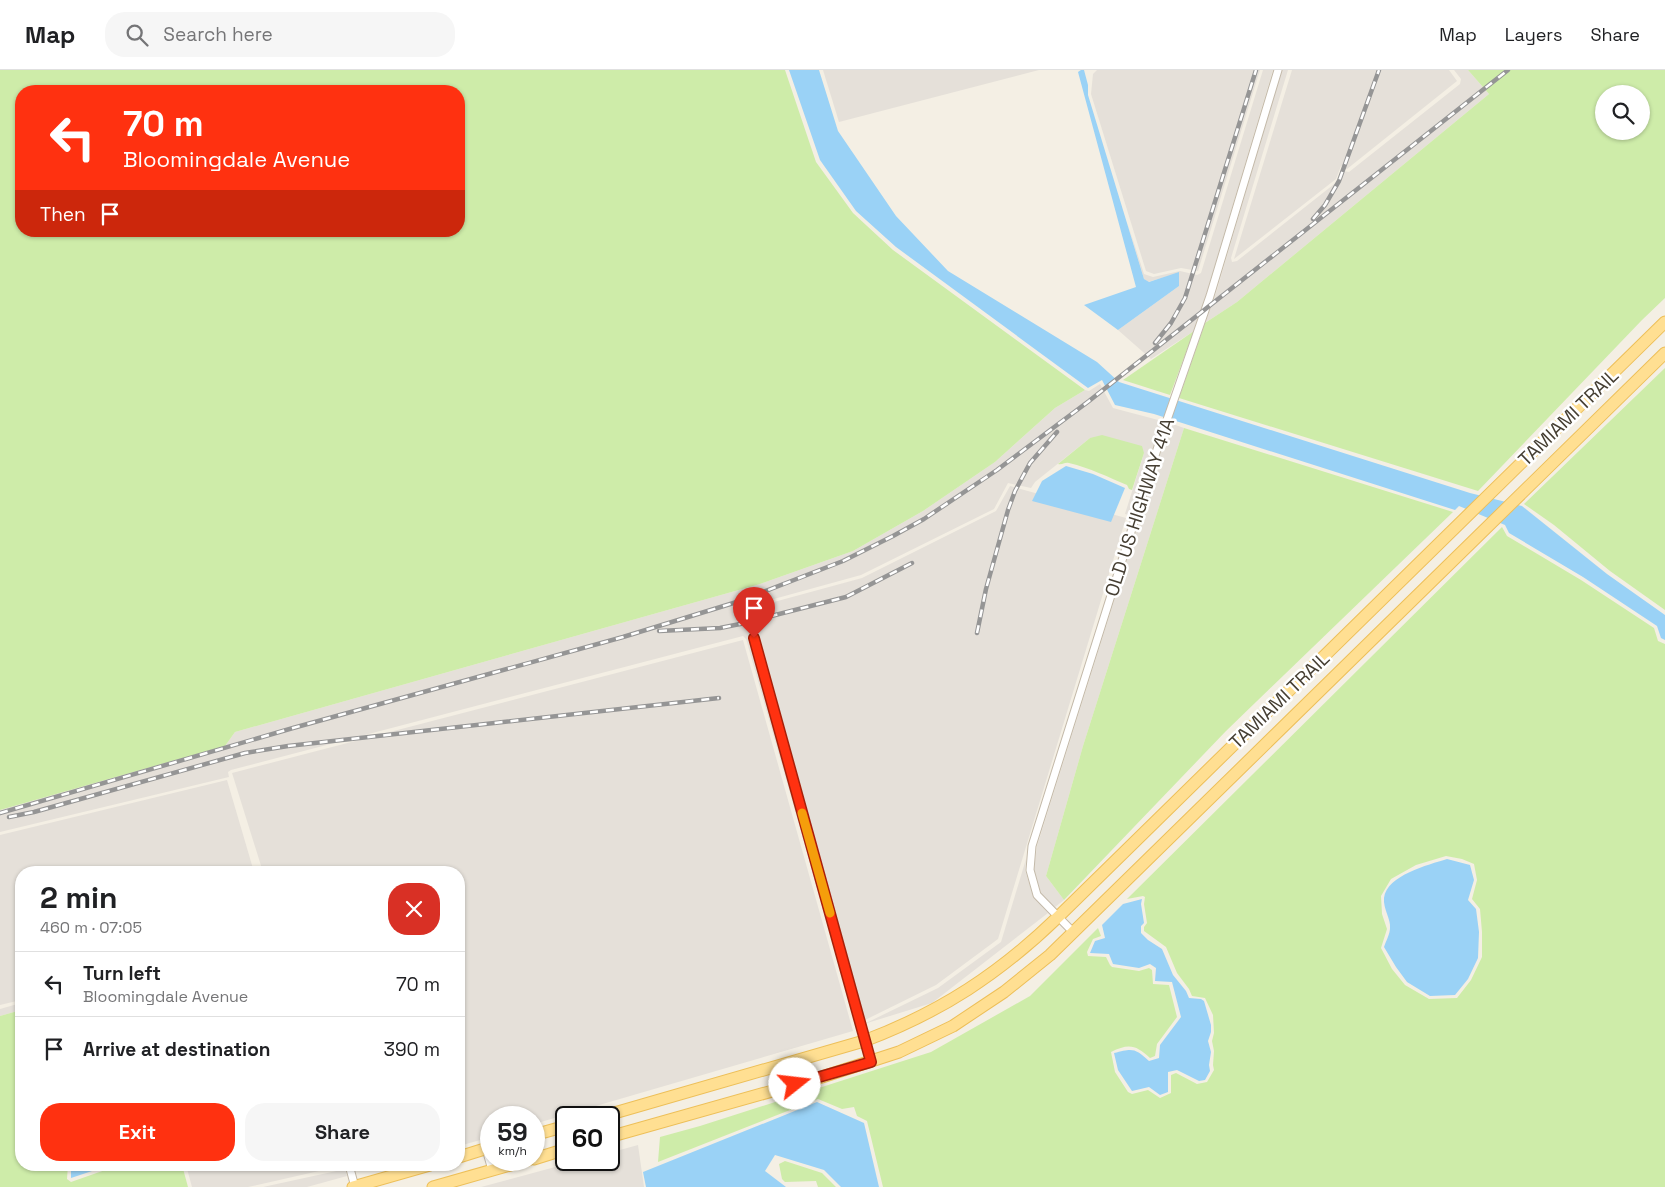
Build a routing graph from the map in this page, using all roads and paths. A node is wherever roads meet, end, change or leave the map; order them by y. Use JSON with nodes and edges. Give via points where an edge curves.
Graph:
{"nodes":[{"id":1,"x":1278,"y":70,"type":"edge"},
{"id":2,"x":1663,"y":327,"type":"edge"},
{"id":3,"x":1665,"y":353,"type":"edge"},
{"id":4,"x":754,"y":638,"type":"dead end"},
{"id":5,"x":1058,"y":917,"type":"junction"},
{"id":6,"x":1073,"y":932,"type":"junction"},
{"id":7,"x":864,"y":1041,"type":"junction"},
{"id":8,"x":871,"y":1062,"type":"junction"},
{"id":9,"x":620,"y":1111,"type":"edge"},
{"id":10,"x":620,"y":1134,"type":"edge"},
{"id":11,"x":480,"y":1151,"type":"edge"},
{"id":12,"x":465,"y":1155,"type":"edge"},
{"id":13,"x":350,"y":1171,"type":"edge"},
{"id":14,"x":409,"y":1171,"type":"edge"},
{"id":15,"x":489,"y":1171,"type":"edge"},
{"id":16,"x":354,"y":1187,"type":"edge"},
{"id":17,"x":433,"y":1187,"type":"edge"}],
"edges":[{"from":1,"to":5,"type":"street","name":"OLD US HIGHWAY 41A","via":[[1210,296],[1166,422],[1032,846],[1030,870],[1037,895]]},
{"from":2,"to":5,"type":"main road","name":"TAMIAMI TRAIL"},
{"from":3,"to":6,"type":"main road","name":"TAMIAMI TRAIL"},
{"from":4,"to":7,"type":"street"},
{"from":5,"to":6,"type":"street","name":"OLD US HIGHWAY 41A"},
{"from":5,"to":7,"type":"main road","name":"TAMIAMI TRAIL","via":[[1015,956],[970,989],[918,1018]]},
{"from":6,"to":8,"type":"main road","name":"TAMIAMI TRAIL","via":[[1004,992],[953,1026]]},
{"from":7,"to":8,"type":"street"},
{"from":7,"to":9,"type":"main road","name":"TAMIAMI TRAIL"},
{"from":8,"to":10,"type":"main road","name":"TAMIAMI TRAIL"},
{"from":11,"to":12,"type":"main road"},
{"from":13,"to":16,"type":"street"},
{"from":14,"to":16,"type":"main road"},
{"from":15,"to":17,"type":"main road"}]}
